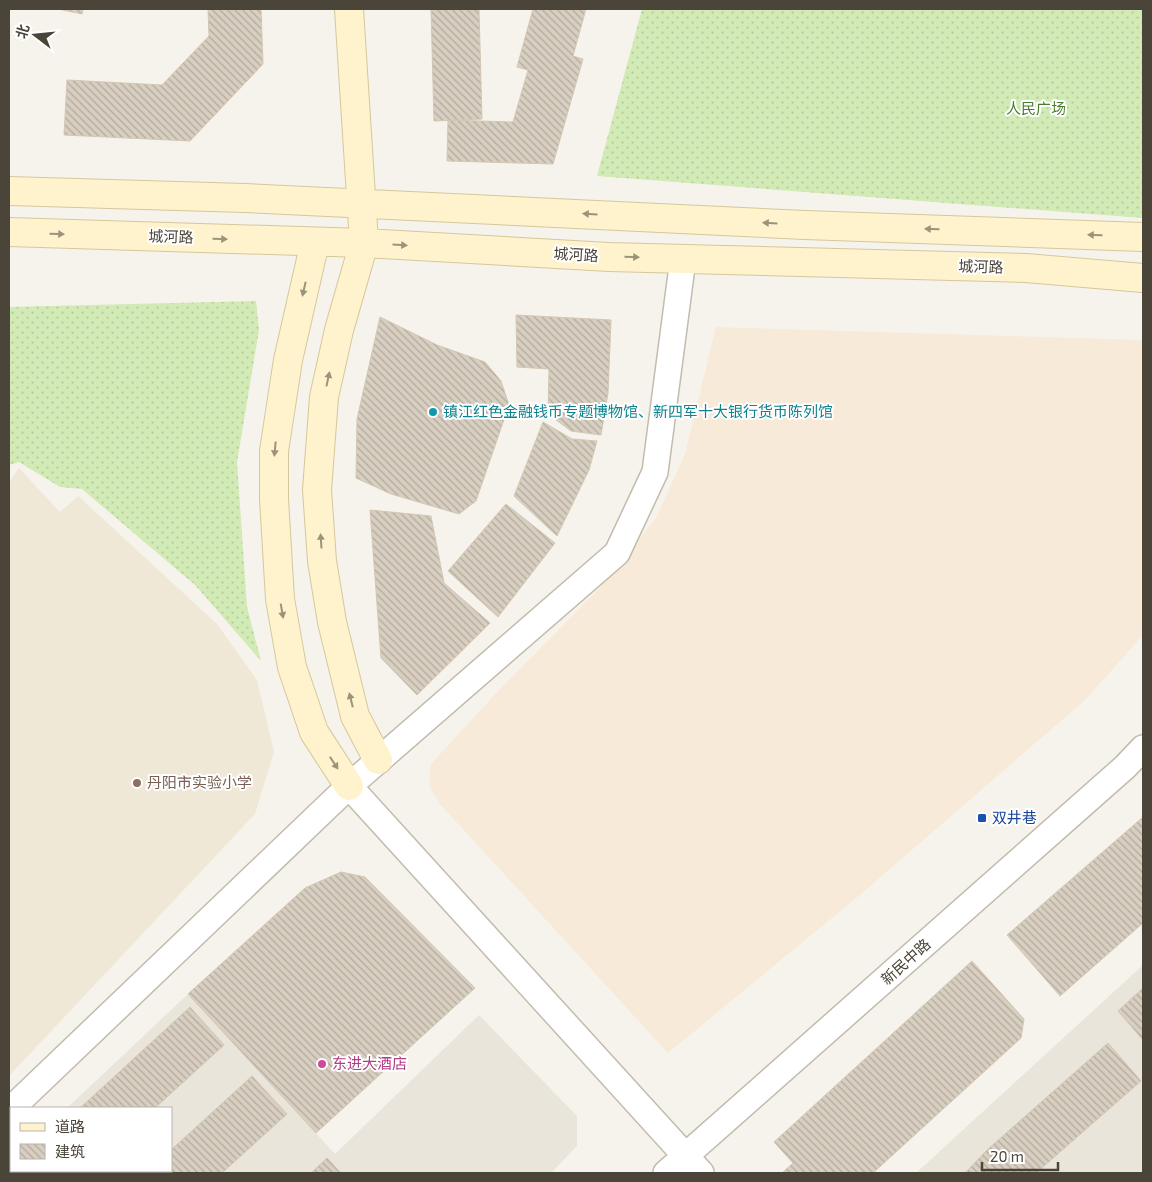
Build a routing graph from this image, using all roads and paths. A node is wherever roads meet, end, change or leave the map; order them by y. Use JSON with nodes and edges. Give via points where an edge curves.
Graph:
{"nodes":[{"id":1,"x":349,"y":9,"type":"edge"},
{"id":2,"x":9,"y":191,"type":"edge"},
{"id":3,"x":361,"y":203,"type":"junction"},
{"id":4,"x":9,"y":232,"type":"edge"},
{"id":5,"x":1143,"y":237,"type":"edge"},
{"id":6,"x":315,"y":242,"type":"junction"},
{"id":7,"x":364,"y":244,"type":"junction"},
{"id":8,"x":683,"y":259,"type":"junction"},
{"id":9,"x":1143,"y":278,"type":"edge"},
{"id":10,"x":1143,"y":748,"type":"edge"},
{"id":11,"x":378,"y":760,"type":"junction"},
{"id":12,"x":349,"y":786,"type":"junction"},
{"id":13,"x":14,"y":1107,"type":"edge"},
{"id":14,"x":684,"y":1168,"type":"edge"}],
"edges":[{"from":1,"to":3,"type":"main road"},
{"from":2,"to":3,"type":"main road"},
{"from":5,"to":3,"type":"main road","one_way":true,"via":[[805,225]]},
{"from":3,"to":7,"type":"main road"},
{"from":4,"to":6,"type":"main road","name":"城河路","one_way":true},
{"from":6,"to":7,"type":"main road","name":"城河路"},
{"from":6,"to":12,"type":"main road","one_way":true,"via":[[288,360],[274,451],[280,599],[292,667],[314,732]]},
{"from":7,"to":8,"type":"main road","name":"城河路","one_way":true},
{"from":11,"to":7,"type":"main road","one_way":true,"via":[[355,716],[332,622],[322,561],[317,490],[324,397]]},
{"from":8,"to":9,"type":"main road","name":"城河路","via":[[1026,268]]},
{"from":8,"to":11,"type":"street","via":[[655,472],[617,552]]},
{"from":10,"to":14,"type":"street","name":"新民中路"},
{"from":11,"to":12,"type":"street"},
{"from":12,"to":13,"type":"street"},
{"from":12,"to":14,"type":"street"}]}
